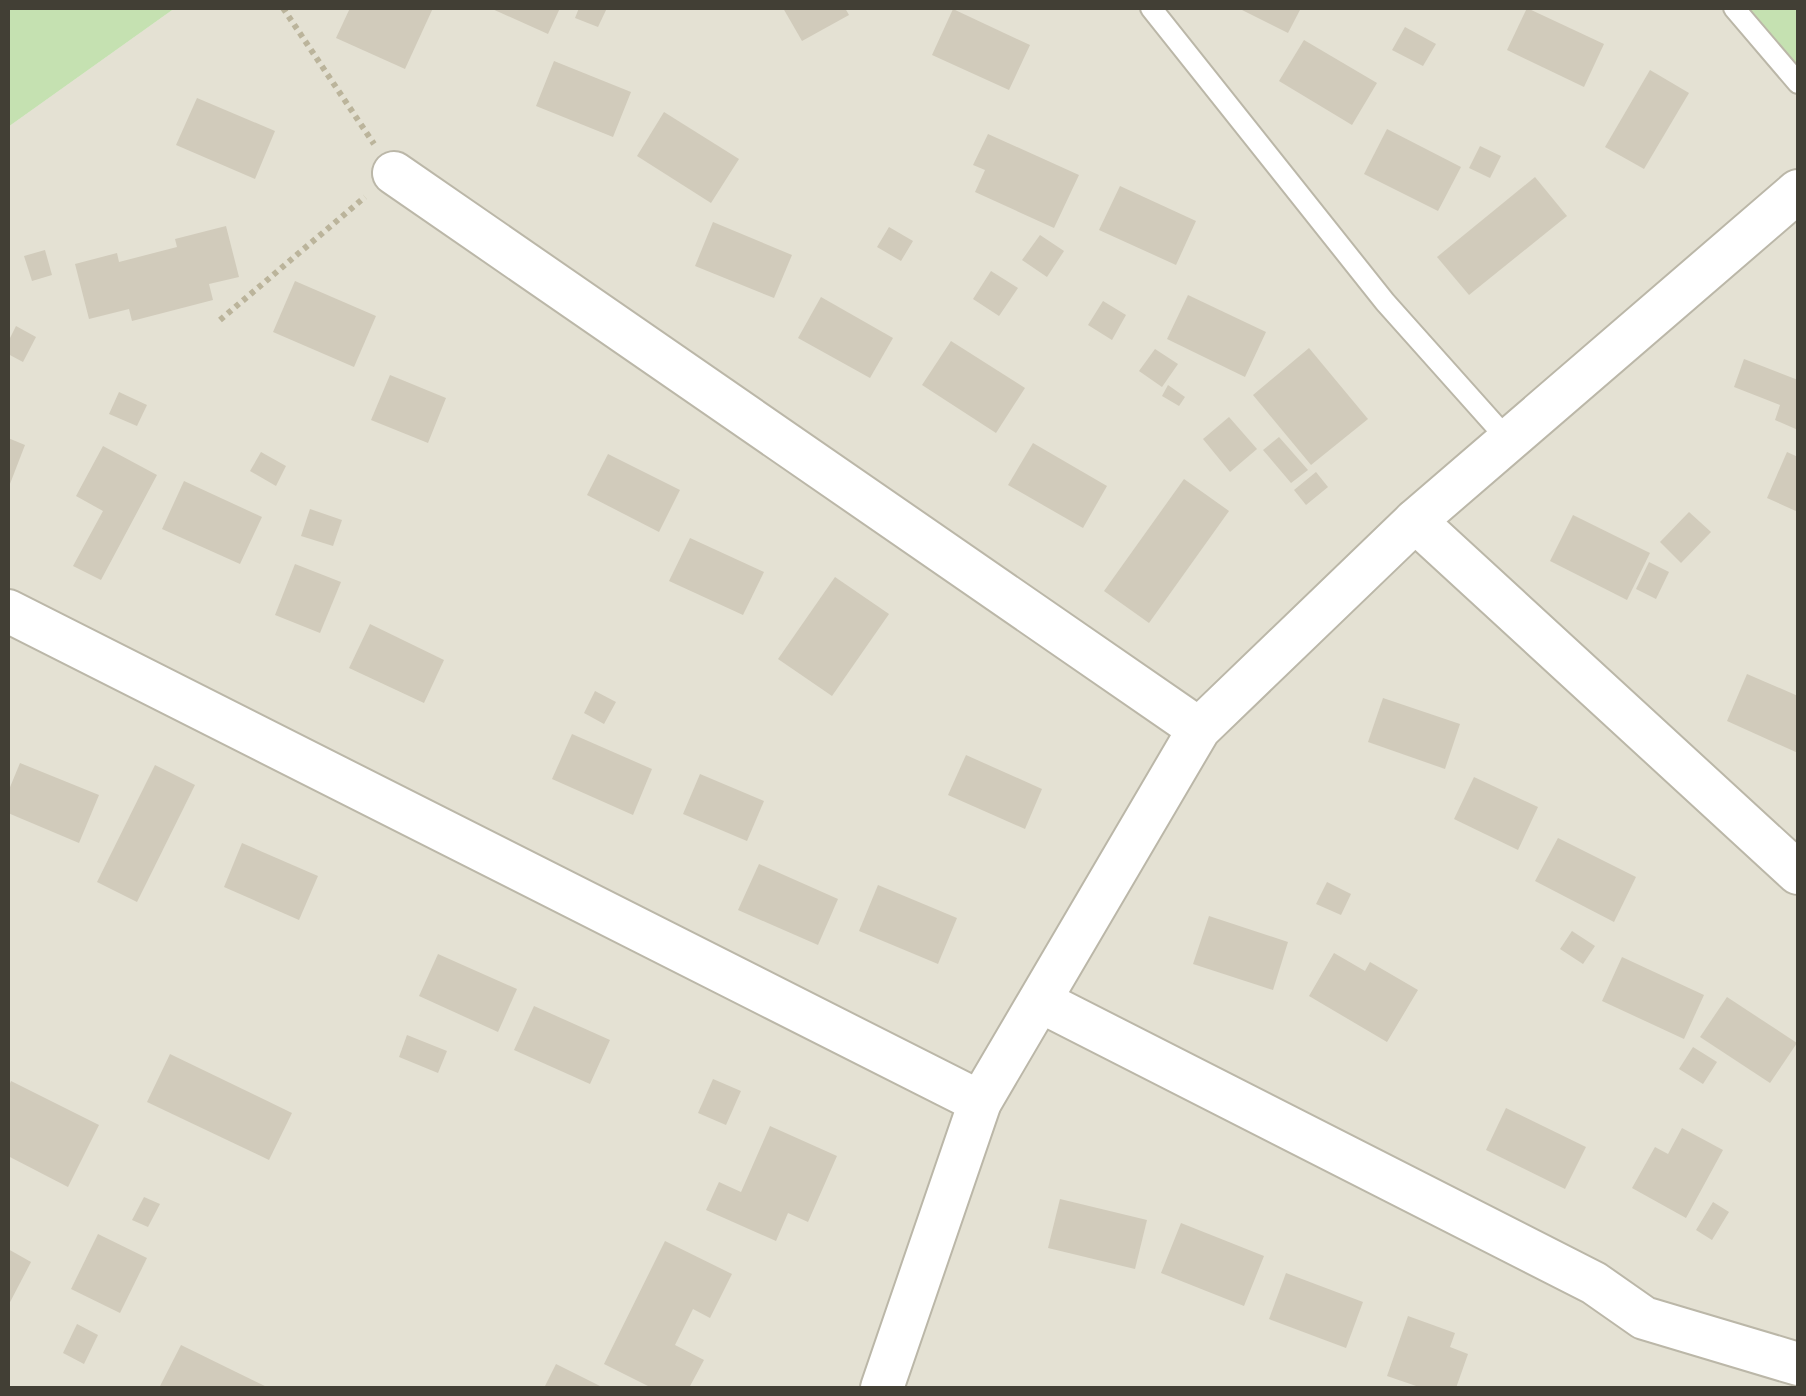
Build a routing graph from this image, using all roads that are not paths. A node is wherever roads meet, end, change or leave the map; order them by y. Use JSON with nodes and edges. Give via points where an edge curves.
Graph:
{"nodes":[{"id":1,"x":1151,"y":8,"type":"edge"},
{"id":2,"x":1734,"y":8,"type":"edge"},
{"id":3,"x":1798,"y":82,"type":"edge"},
{"id":4,"x":394,"y":173,"type":"road end"},
{"id":5,"x":1797,"y":195,"type":"edge"},
{"id":6,"x":1510,"y":442,"type":"junction"},
{"id":7,"x":1416,"y":521,"type":"junction"},
{"id":8,"x":8,"y":611,"type":"edge"},
{"id":9,"x":1199,"y":729,"type":"junction"},
{"id":10,"x":1798,"y":873,"type":"edge"},
{"id":11,"x":1040,"y":1002,"type":"junction"},
{"id":12,"x":980,"y":1102,"type":"junction"},
{"id":13,"x":1798,"y":1364,"type":"edge"},
{"id":14,"x":882,"y":1388,"type":"edge"}],
"edges":[{"from":1,"to":6,"type":"lane","via":[[1385,302]]},
{"from":2,"to":3,"type":"lane"},
{"from":4,"to":9,"type":"street"},
{"from":5,"to":6,"type":"street"},
{"from":6,"to":7,"type":"street"},
{"from":7,"to":9,"type":"street"},
{"from":7,"to":10,"type":"street"},
{"from":8,"to":12,"type":"street"},
{"from":9,"to":11,"type":"street"},
{"from":11,"to":12,"type":"street"},
{"from":11,"to":13,"type":"street","via":[[1594,1283],[1644,1318]]},
{"from":12,"to":14,"type":"street"}]}
